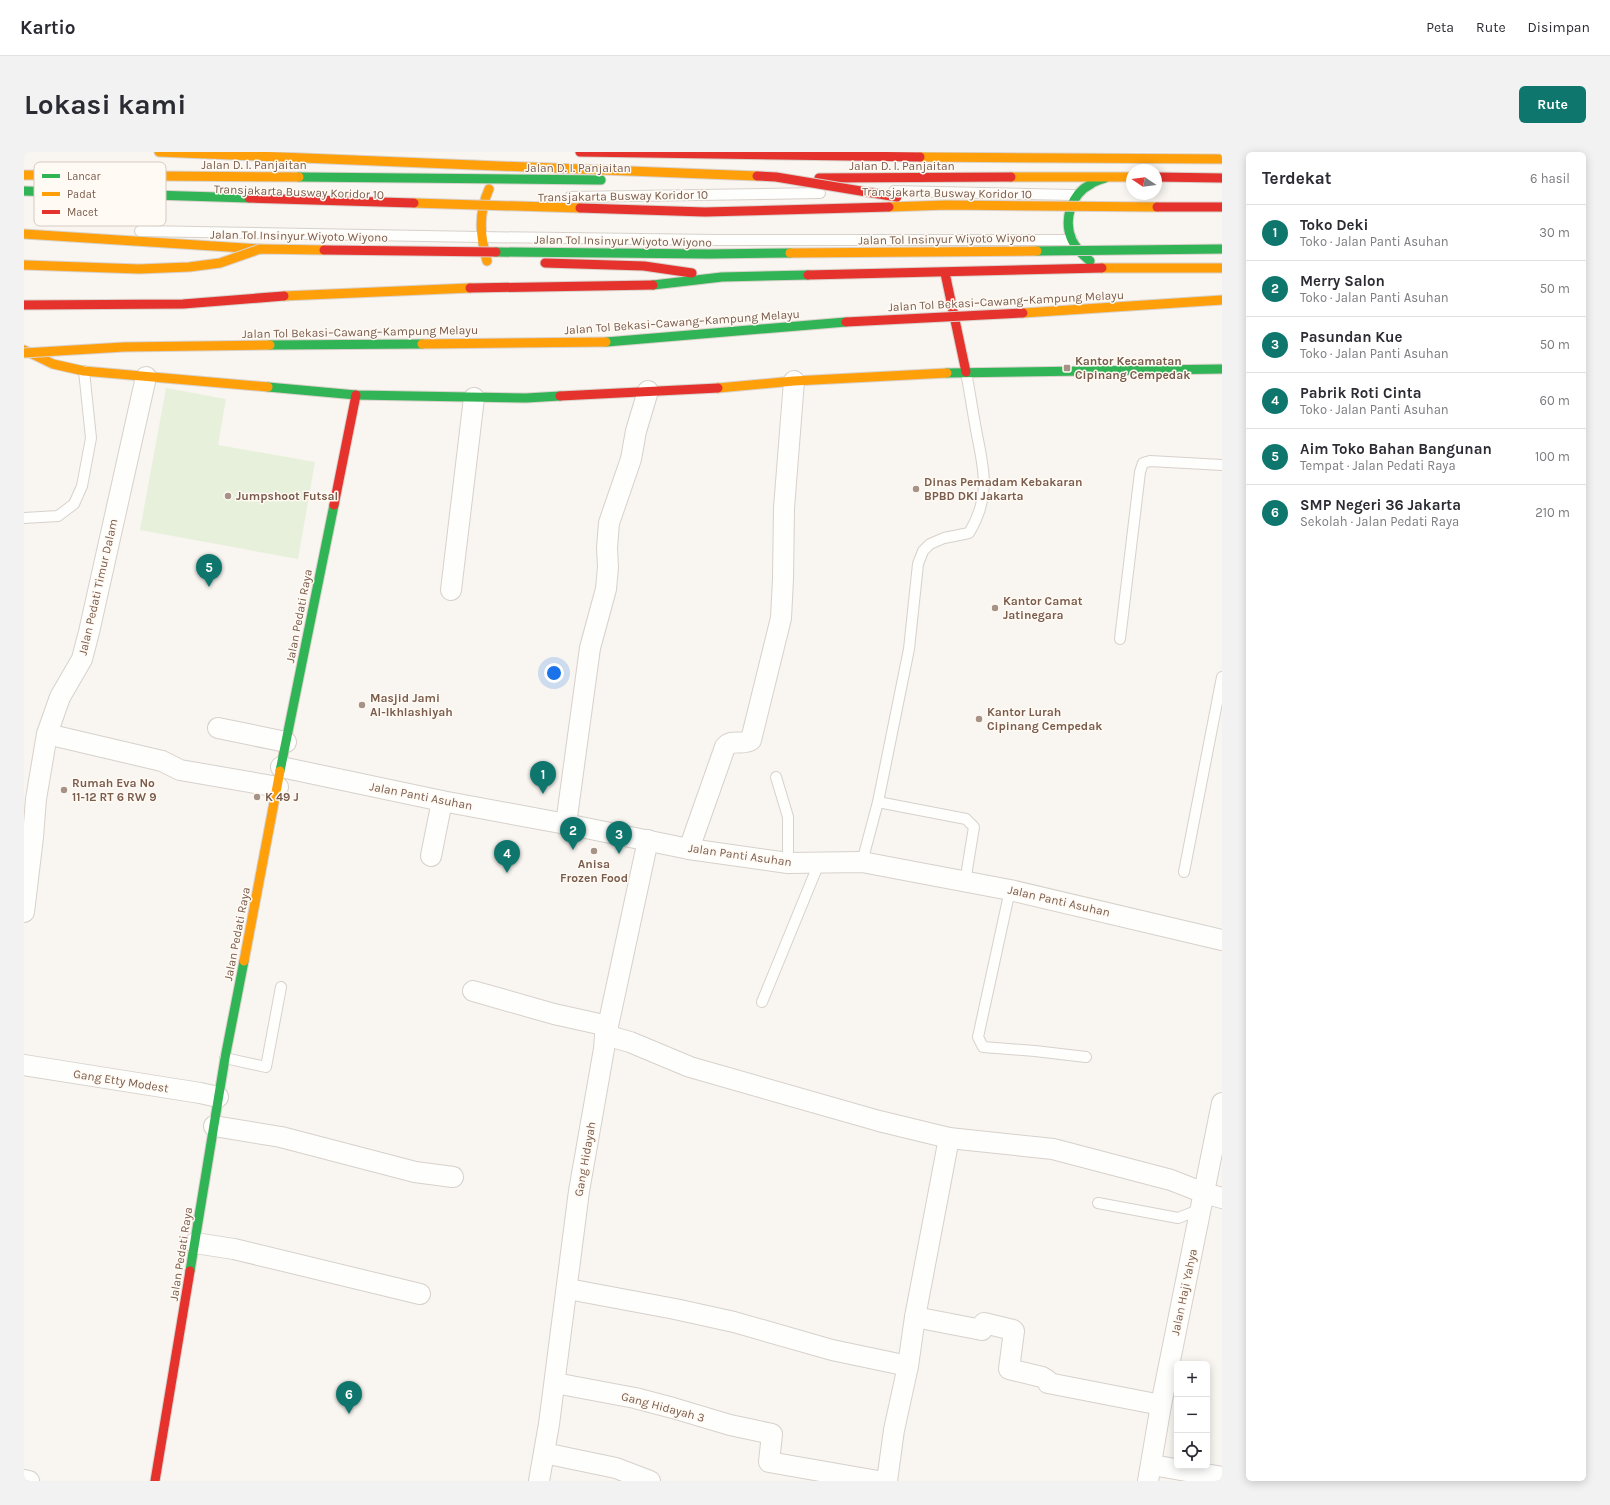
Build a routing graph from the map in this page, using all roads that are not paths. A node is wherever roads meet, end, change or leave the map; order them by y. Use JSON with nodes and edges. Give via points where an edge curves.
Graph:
{"nodes":[{"id":1,"x":159,"y":152,"type":"edge"},
{"id":2,"x":580,"y":152,"type":"edge"},
{"id":3,"x":627,"y":153,"type":"edge"},
{"id":4,"x":1182,"y":155,"type":"edge"},
{"id":5,"x":1222,"y":159,"type":"edge"},
{"id":6,"x":24,"y":176,"type":"edge"},
{"id":7,"x":34,"y":176,"type":"edge"},
{"id":8,"x":166,"y":177,"type":"edge"},
{"id":9,"x":1110,"y":177,"type":"junction"},
{"id":10,"x":1126,"y":177,"type":"edge"},
{"id":11,"x":1162,"y":177,"type":"edge"},
{"id":12,"x":1222,"y":178,"type":"edge"},
{"id":13,"x":493,"y":179,"type":"junction"},
{"id":14,"x":24,"y":182,"type":"edge"},
{"id":15,"x":34,"y":182,"type":"edge"},
{"id":16,"x":166,"y":187,"type":"edge"},
{"id":17,"x":24,"y":191,"type":"edge"},
{"id":18,"x":34,"y":191,"type":"edge"},
{"id":19,"x":166,"y":195,"type":"edge"},
{"id":20,"x":1076,"y":195,"type":"junction"},
{"id":21,"x":1092,"y":196,"type":"dead end"},
{"id":22,"x":484,"y":199,"type":"junction"},
{"id":23,"x":946,"y":205,"type":"junction"},
{"id":24,"x":1222,"y":207,"type":"edge"},
{"id":25,"x":24,"y":226,"type":"edge"},
{"id":26,"x":24,"y":234,"type":"edge"},
{"id":27,"x":480,"y":237,"type":"junction"},
{"id":28,"x":1071,"y":240,"type":"junction"},
{"id":29,"x":1087,"y":240,"type":"dead end"},
{"id":30,"x":260,"y":249,"type":"junction"},
{"id":31,"x":1222,"y":249,"type":"edge"},
{"id":32,"x":24,"y":257,"type":"edge"},
{"id":33,"x":258,"y":260,"type":"dead end"},
{"id":34,"x":357,"y":260,"type":"dead end"},
{"id":35,"x":487,"y":261,"type":"junction"},
{"id":36,"x":502,"y":261,"type":"dead end"},
{"id":37,"x":534,"y":262,"type":"dead end"},
{"id":38,"x":24,"y":265,"type":"edge"},
{"id":39,"x":1112,"y":268,"type":"junction"},
{"id":40,"x":1222,"y":268,"type":"edge"},
{"id":41,"x":945,"y":273,"type":"junction"},
{"id":42,"x":722,"y":277,"type":"junction"},
{"id":43,"x":1222,"y":300,"type":"edge"},
{"id":44,"x":24,"y":305,"type":"edge"},
{"id":45,"x":24,"y":351,"type":"edge"},
{"id":46,"x":1222,"y":369,"type":"edge"},
{"id":47,"x":84,"y":371,"type":"junction"},
{"id":48,"x":966,"y":372,"type":"junction"},
{"id":49,"x":146,"y":377,"type":"junction"},
{"id":50,"x":794,"y":381,"type":"junction"},
{"id":51,"x":648,"y":391,"type":"junction"},
{"id":52,"x":356,"y":395,"type":"junction"},
{"id":53,"x":474,"y":398,"type":"junction"},
{"id":54,"x":1222,"y":465,"type":"edge"},
{"id":55,"x":24,"y":518,"type":"edge"},
{"id":56,"x":451,"y":590,"type":"dead end"},
{"id":57,"x":1120,"y":639,"type":"dead end"},
{"id":58,"x":1222,"y":677,"type":"edge"},
{"id":59,"x":218,"y":728,"type":"dead end"},
{"id":60,"x":47,"y":734,"type":"junction"},
{"id":61,"x":286,"y":742,"type":"junction"},
{"id":62,"x":281,"y":767,"type":"junction"},
{"id":63,"x":776,"y":777,"type":"dead end"},
{"id":64,"x":278,"y":787,"type":"junction"},
{"id":65,"x":442,"y":801,"type":"junction"},
{"id":66,"x":878,"y":802,"type":"junction"},
{"id":67,"x":566,"y":824,"type":"junction"},
{"id":68,"x":648,"y":840,"type":"junction"},
{"id":69,"x":689,"y":849,"type":"junction"},
{"id":70,"x":431,"y":856,"type":"dead end"},
{"id":71,"x":819,"y":862,"type":"junction"},
{"id":72,"x":862,"y":862,"type":"junction"},
{"id":73,"x":788,"y":863,"type":"junction"},
{"id":74,"x":1184,"y":872,"type":"dead end"},
{"id":75,"x":965,"y":882,"type":"junction"},
{"id":76,"x":1010,"y":890,"type":"junction"},
{"id":77,"x":24,"y":912,"type":"edge"},
{"id":78,"x":1222,"y":940,"type":"edge"},
{"id":79,"x":281,"y":987,"type":"dead end"},
{"id":80,"x":472,"y":991,"type":"dead end"},
{"id":81,"x":762,"y":1002,"type":"dead end"},
{"id":82,"x":607,"y":1030,"type":"junction"},
{"id":83,"x":1086,"y":1057,"type":"dead end"},
{"id":84,"x":225,"y":1058,"type":"junction"},
{"id":85,"x":24,"y":1065,"type":"edge"},
{"id":86,"x":218,"y":1097,"type":"junction"},
{"id":87,"x":1222,"y":1103,"type":"edge"},
{"id":88,"x":214,"y":1126,"type":"junction"},
{"id":89,"x":949,"y":1138,"type":"junction"},
{"id":90,"x":453,"y":1177,"type":"dead end"},
{"id":91,"x":1209,"y":1200,"type":"edge"},
{"id":92,"x":1098,"y":1203,"type":"dead end"},
{"id":93,"x":195,"y":1243,"type":"junction"},
{"id":94,"x":568,"y":1289,"type":"junction"},
{"id":95,"x":420,"y":1294,"type":"dead end"},
{"id":96,"x":916,"y":1317,"type":"junction"},
{"id":97,"x":908,"y":1366,"type":"junction"},
{"id":98,"x":555,"y":1383,"type":"junction"},
{"id":99,"x":1160,"y":1405,"type":"junction"},
{"id":100,"x":544,"y":1453,"type":"junction"},
{"id":101,"x":1150,"y":1473,"type":"edge"},
{"id":102,"x":1222,"y":1477,"type":"edge"},
{"id":103,"x":24,"y":1480,"type":"edge"},
{"id":104,"x":29,"y":1481,"type":"edge"},
{"id":105,"x":155,"y":1481,"type":"edge"},
{"id":106,"x":539,"y":1481,"type":"edge"},
{"id":107,"x":650,"y":1481,"type":"edge"},
{"id":108,"x":878,"y":1481,"type":"edge"},
{"id":109,"x":887,"y":1481,"type":"edge"}],
"edges":[{"from":1,"to":23,"type":"main road","bridge":true,"via":[[776,176]]},
{"from":2,"to":3,"type":"main road"},
{"from":3,"to":4,"type":"main road"},
{"from":4,"to":5,"type":"main road"},
{"from":6,"to":7,"type":"main road","name":"Jalan D. I. Panjaitan"},
{"from":8,"to":13,"type":"main road","name":"Jalan D. I. Panjaitan"},
{"from":9,"to":10,"type":"main road","name":"Jalan D. I. Panjaitan"},
{"from":9,"to":13,"type":"main road","name":"Jalan D. I. Panjaitan"},
{"from":9,"to":20,"type":"main road","via":[[1097,180]]},
{"from":11,"to":12,"type":"main road"},
{"from":13,"to":22,"type":"main road"},
{"from":14,"to":15,"type":"lane","name":"Transjakarta Busway Koridor 10"},
{"from":16,"to":22,"type":"lane","name":"Transjakarta Busway Koridor 10"},
{"from":17,"to":18,"type":"main road","bridge":true},
{"from":19,"to":23,"type":"main road","bridge":true,"via":[[705,212]]},
{"from":20,"to":21,"type":"lane","name":"Transjakarta Busway Koridor 10"},
{"from":20,"to":22,"type":"lane","name":"Transjakarta Busway Koridor 10","via":[[917,191]]},
{"from":20,"to":28,"type":"main road","via":[[1068,217]]},
{"from":22,"to":27,"type":"main road","via":[[479,219]]},
{"from":23,"to":24,"type":"main road","bridge":true},
{"from":25,"to":27,"type":"lane","via":[[122,231]]},
{"from":26,"to":30,"type":"main road","name":"Jalan Tol Insinyur Wiyoto Wiyono"},
{"from":27,"to":28,"type":"lane"},
{"from":27,"to":35,"type":"main road"},
{"from":28,"to":29,"type":"lane"},
{"from":28,"to":39,"type":"main road","via":[[1081,254],[1095,264]]},
{"from":30,"to":31,"type":"main road","name":"Jalan Tol Insinyur Wiyoto Wiyono","bridge":true,"via":[[709,254]]},
{"from":30,"to":38,"type":"main road","bridge":true,"via":[[220,263],[189,267],[139,269]]},
{"from":32,"to":33,"type":"main road","via":[[149,261]]},
{"from":34,"to":35,"type":"main road"},
{"from":35,"to":36,"type":"main road"},
{"from":37,"to":42,"type":"main road","via":[[644,266]]},
{"from":39,"to":40,"type":"main road"},
{"from":39,"to":41,"type":"main road"},
{"from":41,"to":42,"type":"main road"},
{"from":41,"to":48,"type":"main road"},
{"from":42,"to":44,"type":"main road","via":[[654,285],[486,287],[308,294],[183,304]]},
{"from":43,"to":45,"type":"main road","name":"Jalan Tol Bekasi–Cawang–Kampung Melayu","bridge":true,"via":[[834,323],[606,342],[124,347]]},
{"from":45,"to":47,"type":"main road","via":[[64,368]]},
{"from":46,"to":48,"type":"main road"},
{"from":47,"to":49,"type":"main road"},
{"from":47,"to":55,"type":"lane","via":[[91,438],[82,486],[74,504],[58,516]]},
{"from":48,"to":50,"type":"main road"},
{"from":48,"to":66,"type":"lane","via":[[984,464],[982,503],[970,533],[944,538],[930,544],[923,551],[918,564],[909,649]]},
{"from":49,"to":52,"type":"main road"},
{"from":49,"to":60,"type":"street","name":"Jalan Pedati Timur Dalam","via":[[82,658],[60,697]]},
{"from":50,"to":51,"type":"main road"},
{"from":50,"to":69,"type":"street","via":[[784,508],[781,618],[751,740],[734,742],[725,747]]},
{"from":51,"to":53,"type":"main road","via":[[526,398]]},
{"from":51,"to":67,"type":"street","via":[[631,459],[609,524],[606,589],[590,648]]},
{"from":52,"to":53,"type":"main road"},
{"from":52,"to":61,"type":"main road","name":"Jalan Pedati Raya"},
{"from":53,"to":56,"type":"street"},
{"from":54,"to":57,"type":"lane","via":[[1150,461],[1142,463]]},
{"from":58,"to":74,"type":"lane"},
{"from":59,"to":61,"type":"street"},
{"from":60,"to":64,"type":"street","via":[[162,761],[180,770]]},
{"from":60,"to":77,"type":"street","name":"Jalan Pedati Timur Dalam","via":[[36,799]]},
{"from":61,"to":62,"type":"main road","name":"Jalan Pedati Raya"},
{"from":62,"to":64,"type":"main road","name":"Jalan Pedati Raya"},
{"from":62,"to":65,"type":"street","name":"Jalan Panti Asuhan"},
{"from":63,"to":73,"type":"lane","via":[[788,817]]},
{"from":64,"to":84,"type":"main road","name":"Jalan Pedati Raya"},
{"from":65,"to":67,"type":"street","name":"Jalan Panti Asuhan"},
{"from":65,"to":70,"type":"street"},
{"from":66,"to":72,"type":"lane"},
{"from":66,"to":75,"type":"lane","via":[[966,819],[974,827]]},
{"from":67,"to":68,"type":"street","name":"Jalan Panti Asuhan"},
{"from":68,"to":69,"type":"street","name":"Jalan Panti Asuhan"},
{"from":68,"to":82,"type":"street","name":"Gang Hidayah"},
{"from":69,"to":73,"type":"street","name":"Jalan Panti Asuhan"},
{"from":71,"to":72,"type":"street","name":"Jalan Panti Asuhan"},
{"from":71,"to":73,"type":"street","name":"Jalan Panti Asuhan"},
{"from":71,"to":81,"type":"lane"},
{"from":72,"to":75,"type":"street","name":"Jalan Panti Asuhan"},
{"from":75,"to":76,"type":"street","name":"Jalan Panti Asuhan"},
{"from":76,"to":78,"type":"street","name":"Jalan Panti Asuhan"},
{"from":76,"to":83,"type":"lane","via":[[978,1037],[980,1043],[983,1047],[994,1049]]},
{"from":79,"to":84,"type":"lane","via":[[266,1067]]},
{"from":80,"to":82,"type":"street"},
{"from":82,"to":89,"type":"street","via":[[690,1067],[879,1121]]},
{"from":82,"to":94,"type":"street","name":"Gang Hidayah","via":[[579,1191]]},
{"from":84,"to":86,"type":"main road","name":"Jalan Pedati Raya"},
{"from":85,"to":86,"type":"street","name":"Gang Etty Modest"},
{"from":86,"to":88,"type":"main road","name":"Jalan Pedati Raya"},
{"from":87,"to":91,"type":"street","name":"Jalan Haji Yahya"},
{"from":88,"to":90,"type":"street","via":[[281,1137],[415,1172]]},
{"from":88,"to":93,"type":"main road","name":"Jalan Pedati Raya"},
{"from":89,"to":91,"type":"street","via":[[1053,1149],[1171,1180]]},
{"from":89,"to":96,"type":"street"},
{"from":91,"to":92,"type":"lane","via":[[1178,1218]]},
{"from":91,"to":99,"type":"street","name":"Jalan Haji Yahya"},
{"from":93,"to":95,"type":"street","via":[[234,1249]]},
{"from":93,"to":105,"type":"main road","name":"Jalan Pedati Raya"},
{"from":94,"to":97,"type":"street","via":[[682,1310],[832,1350]]},
{"from":94,"to":98,"type":"street","name":"Gang Hidayah"},
{"from":96,"to":97,"type":"street"},
{"from":96,"to":99,"type":"street","via":[[982,1330],[984,1323],[1013,1330],[1010,1370],[1042,1377],[1048,1383]]},
{"from":97,"to":109,"type":"street","via":[[894,1430]]},
{"from":98,"to":100,"type":"street","name":"Gang Hidayah"},
{"from":98,"to":108,"type":"street","name":"Gang Hidayah 3","via":[[635,1398],[730,1425],[772,1433],[769,1462]]},
{"from":99,"to":101,"type":"street","name":"Jalan Haji Yahya"},
{"from":100,"to":106,"type":"street","name":"Gang Hidayah"},
{"from":100,"to":107,"type":"street","via":[[616,1468]]},
{"from":101,"to":102,"type":"street"},
{"from":103,"to":104,"type":"street"}]}
